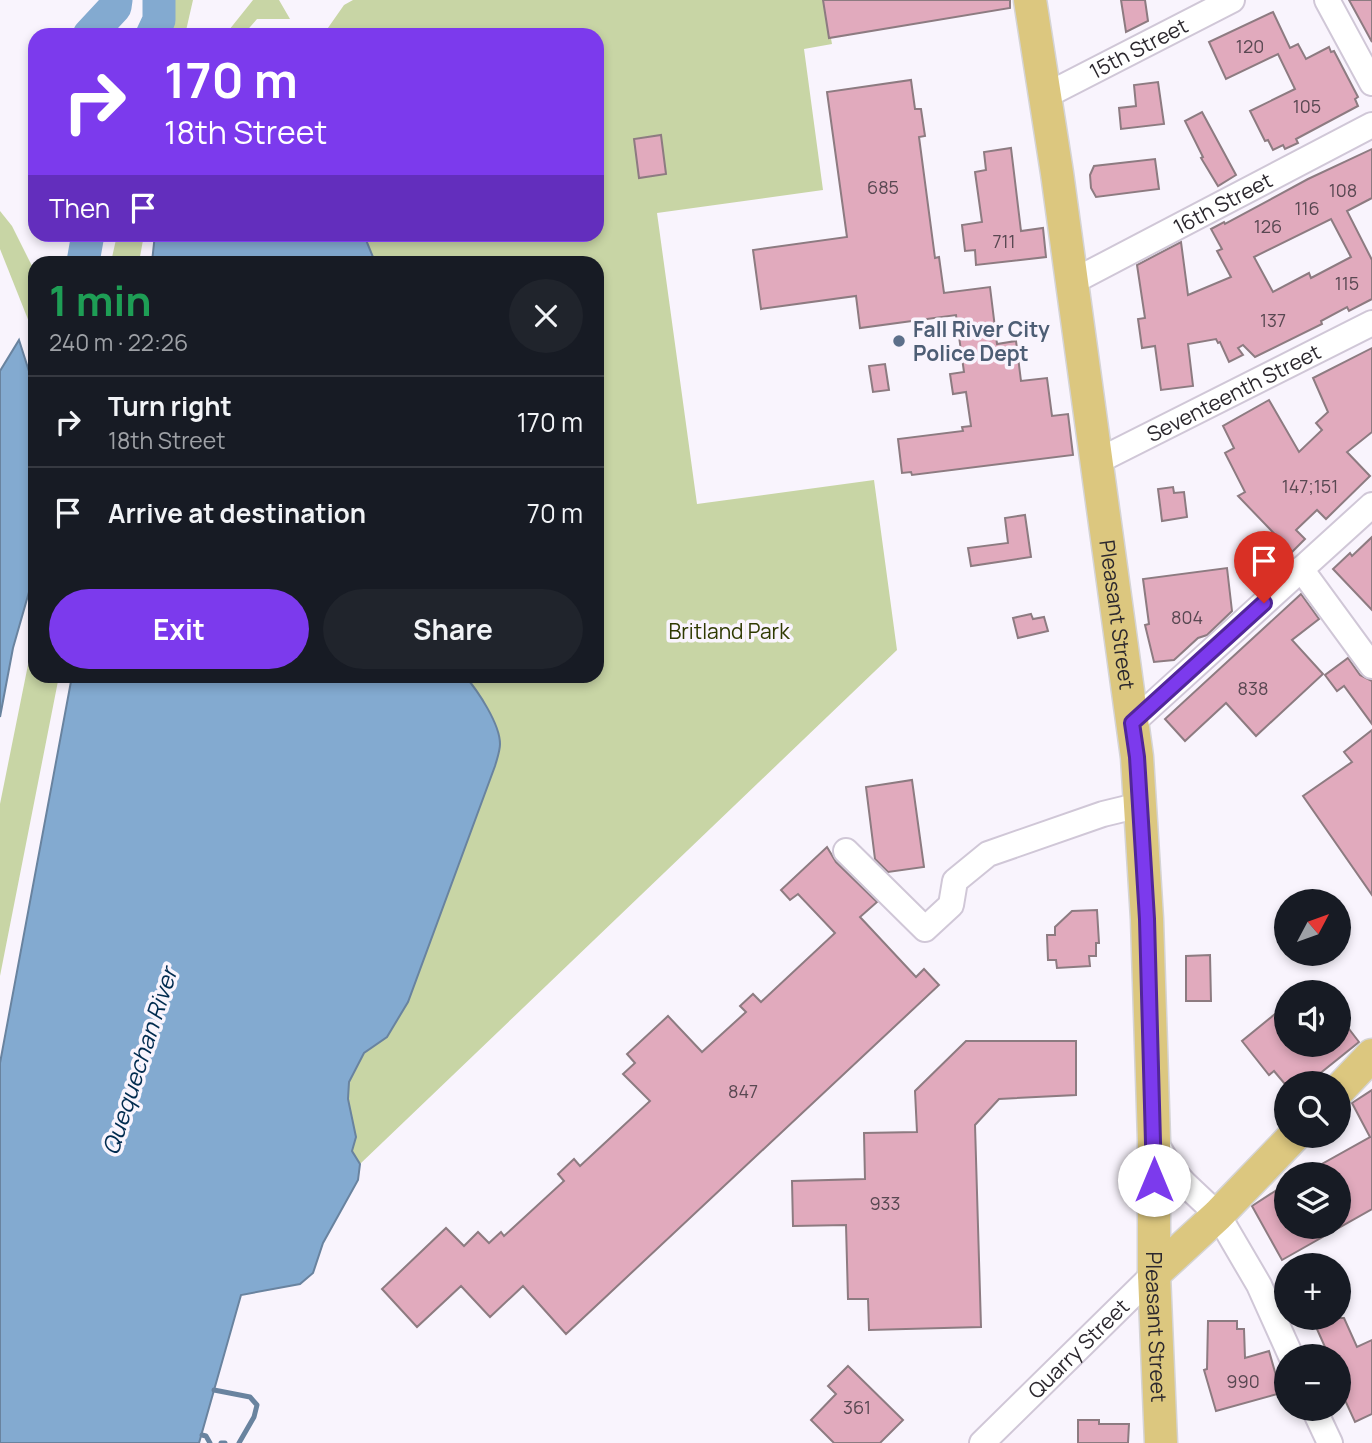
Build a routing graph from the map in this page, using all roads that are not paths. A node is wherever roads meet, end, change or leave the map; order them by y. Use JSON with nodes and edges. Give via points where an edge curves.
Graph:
{"nodes":[{"id":1,"x":1030,"y":0,"type":"edge"},
{"id":2,"x":1232,"y":0,"type":"edge"},
{"id":3,"x":1327,"y":0,"type":"edge"},
{"id":4,"x":1372,"y":83,"type":"edge"},
{"id":5,"x":1045,"y":96,"type":"junction"},
{"id":6,"x":1372,"y":125,"type":"edge"},
{"id":7,"x":1072,"y":282,"type":"junction"},
{"id":8,"x":1372,"y":323,"type":"edge"},
{"id":9,"x":1096,"y":462,"type":"junction"},
{"id":10,"x":1372,"y":505,"type":"edge"},
{"id":11,"x":1301,"y":569,"type":"junction"},
{"id":12,"x":1372,"y":666,"type":"edge"},
{"id":13,"x":1132,"y":723,"type":"junction"},
{"id":14,"x":1140,"y":805,"type":"junction"},
{"id":15,"x":846,"y":850,"type":"dead end"},
{"id":16,"x":1372,"y":1055,"type":"edge"},
{"id":17,"x":1351,"y":1077,"type":"edge"},
{"id":18,"x":1154,"y":1140,"type":"junction"},
{"id":19,"x":1282,"y":1148,"type":"edge"},
{"id":20,"x":1218,"y":1215,"type":"junction"},
{"id":21,"x":1154,"y":1274,"type":"junction"},
{"id":22,"x":1286,"y":1344,"type":"edge"},
{"id":23,"x":1320,"y":1421,"type":"edge"},
{"id":24,"x":982,"y":1443,"type":"edge"},
{"id":25,"x":1161,"y":1443,"type":"edge"},
{"id":26,"x":1330,"y":1443,"type":"edge"}],
"edges":[{"from":1,"to":5,"type":"main road","name":"Pleasant Street"},
{"from":2,"to":5,"type":"street","name":"15th Street"},
{"from":3,"to":4,"type":"street"},
{"from":5,"to":7,"type":"main road","name":"Pleasant Street"},
{"from":6,"to":7,"type":"street","name":"16th Street"},
{"from":7,"to":9,"type":"main road","name":"Pleasant Street"},
{"from":8,"to":9,"type":"street","name":"Seventeenth Street"},
{"from":9,"to":13,"type":"main road","name":"Pleasant Street"},
{"from":10,"to":11,"type":"street"},
{"from":11,"to":12,"type":"street"},
{"from":11,"to":13,"type":"street"},
{"from":13,"to":14,"type":"main road","name":"Pleasant Street"},
{"from":14,"to":15,"type":"street","via":[[988,854],[955,881],[951,905],[925,929]]},
{"from":14,"to":18,"type":"main road","name":"Pleasant Street"},
{"from":16,"to":17,"type":"main road"},
{"from":18,"to":20,"type":"street","via":[[1177,1175]]},
{"from":18,"to":21,"type":"main road","name":"Pleasant Street"},
{"from":19,"to":20,"type":"main road","name":"Quarry Street"},
{"from":20,"to":21,"type":"main road","name":"Quarry Street"},
{"from":20,"to":22,"type":"street","via":[[1259,1285]]},
{"from":21,"to":24,"type":"street","name":"Quarry Street"},
{"from":21,"to":25,"type":"main road","name":"Pleasant Street"},
{"from":23,"to":26,"type":"street"}]}
